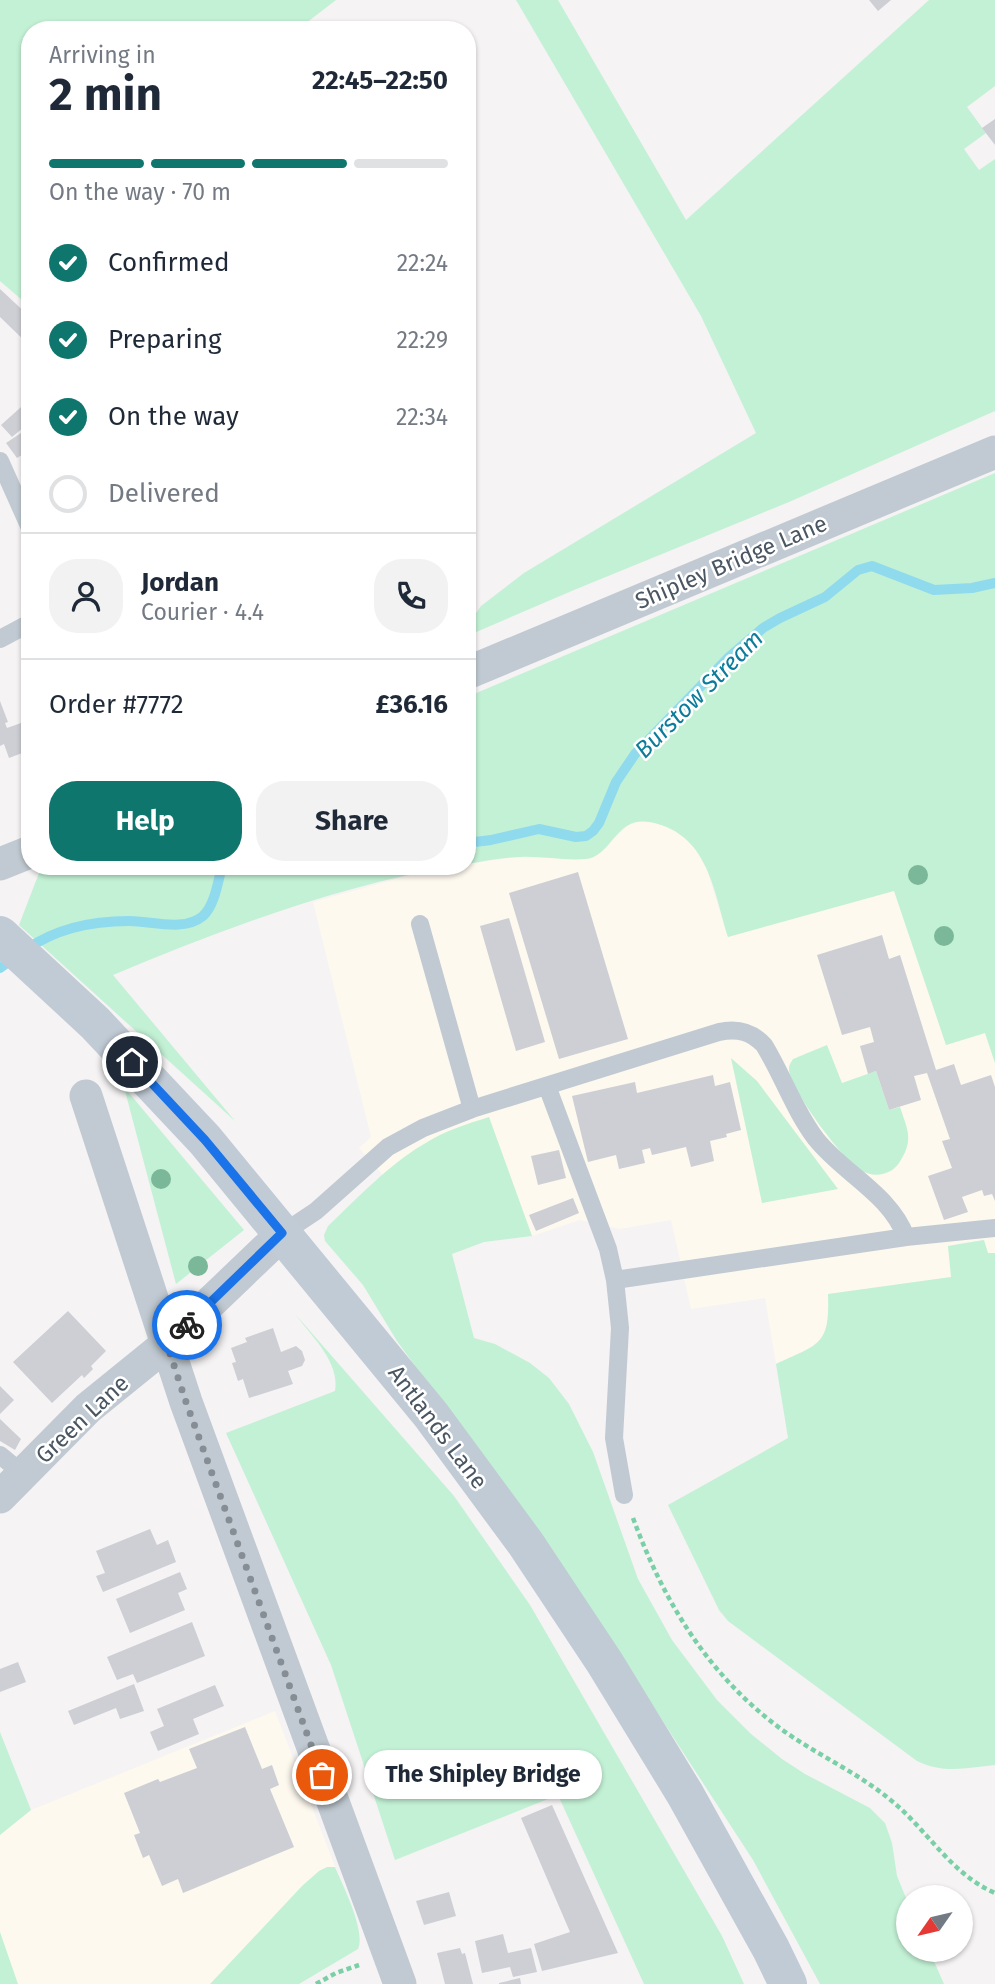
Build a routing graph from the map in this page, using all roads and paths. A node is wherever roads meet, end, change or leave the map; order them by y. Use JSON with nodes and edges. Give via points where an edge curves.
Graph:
{"nodes":[{"id":1,"x":995,"y":452,"type":"edge"},
{"id":2,"x":0,"y":461,"type":"edge"},
{"id":3,"x":21,"y":508,"type":"edge"},
{"id":4,"x":21,"y":628,"type":"edge"},
{"id":5,"x":0,"y":639,"type":"edge"},
{"id":6,"x":476,"y":669,"type":"edge"},
{"id":7,"x":21,"y":856,"type":"edge"},
{"id":8,"x":0,"y":864,"type":"edge"},
{"id":9,"x":420,"y":924,"type":"dead end"},
{"id":10,"x":0,"y":935,"type":"edge"},
{"id":11,"x":547,"y":1086,"type":"junction"},
{"id":12,"x":86,"y":1096,"type":"dead end"},
{"id":13,"x":472,"y":1109,"type":"junction"},
{"id":14,"x":995,"y":1227,"type":"edge"},
{"id":15,"x":282,"y":1233,"type":"junction"},
{"id":16,"x":906,"y":1237,"type":"junction"},
{"id":17,"x":615,"y":1280,"type":"junction"},
{"id":18,"x":167,"y":1344,"type":"junction"},
{"id":19,"x":8,"y":1476,"type":"edge"},
{"id":20,"x":624,"y":1495,"type":"joint"},
{"id":21,"x":995,"y":1893,"type":"edge"},
{"id":22,"x":395,"y":1969,"type":"edge"},
{"id":23,"x":316,"y":1984,"type":"edge"},
{"id":24,"x":788,"y":1984,"type":"edge"}],
"edges":[{"from":1,"to":6,"type":"street","name":"Shipley Bridge Lane"},
{"from":2,"to":3,"type":"lane"},
{"from":4,"to":5,"type":"lane"},
{"from":7,"to":8,"type":"street"},
{"from":9,"to":13,"type":"lane"},
{"from":10,"to":15,"type":"main road","name":"Antlands Lane","via":[[95,1023],[205,1140]]},
{"from":11,"to":13,"type":"lane"},
{"from":11,"to":16,"type":"lane","via":[[719,1032],[747,1032],[764,1045],[816,1138],[886,1204]]},
{"from":11,"to":17,"type":"lane","via":[[608,1249]]},
{"from":12,"to":18,"type":"street"},
{"from":13,"to":15,"type":"lane","via":[[388,1147],[316,1211]]},
{"from":14,"to":16,"type":"lane"},
{"from":15,"to":18,"type":"street","name":"Green Lane"},
{"from":15,"to":24,"type":"main road","name":"Antlands Lane","via":[[431,1415],[526,1544],[685,1794]]},
{"from":16,"to":17,"type":"lane"},
{"from":17,"to":20,"type":"lane","via":[[620,1328],[614,1438]]},
{"from":18,"to":19,"type":"street","name":"Green Lane"},
{"from":18,"to":22,"type":"street"},
{"from":20,"to":21,"type":"path","via":[[654,1569],[713,1667],[781,1729],[881,1792],[962,1873]]},
{"from":22,"to":23,"type":"path","via":[[336,1973]]}]}
